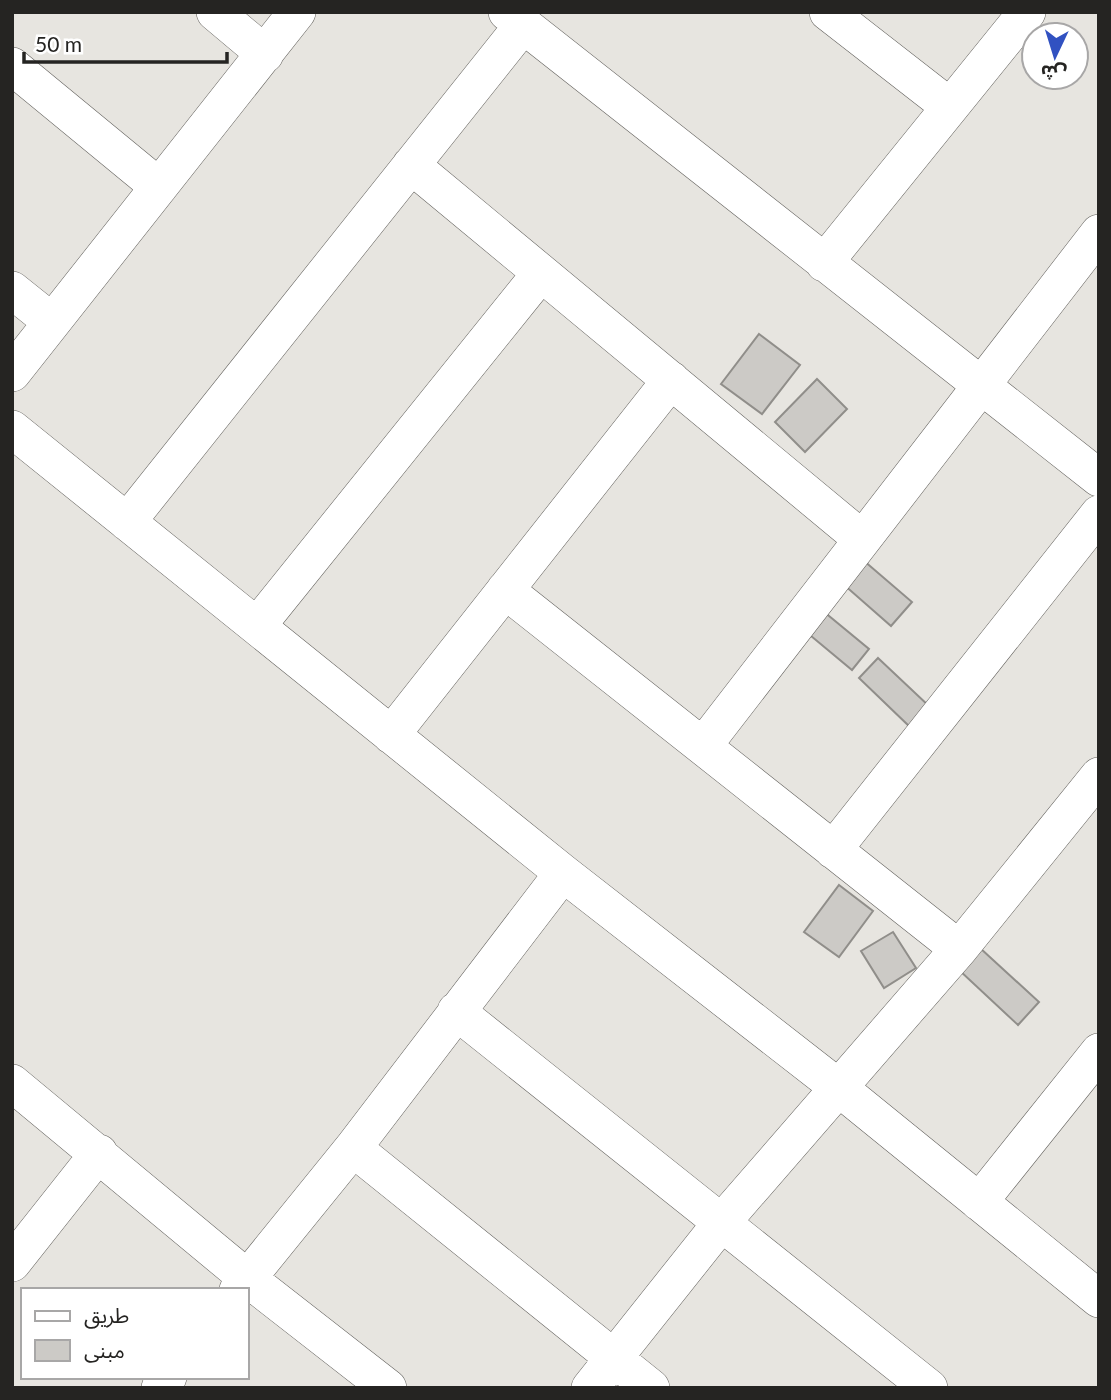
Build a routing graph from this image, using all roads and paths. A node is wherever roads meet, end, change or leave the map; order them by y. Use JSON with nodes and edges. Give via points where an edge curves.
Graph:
{"nodes":[{"id":1,"x":215,"y":12,"type":"edge"},
{"id":2,"x":297,"y":12,"type":"edge"},
{"id":3,"x":828,"y":12,"type":"edge"},
{"id":4,"x":1027,"y":12,"type":"edge"},
{"id":5,"x":515,"y":19,"type":"edge"},
{"id":6,"x":265,"y":54,"type":"junction"},
{"id":7,"x":12,"y":66,"type":"edge"},
{"id":8,"x":950,"y":107,"type":"junction"},
{"id":9,"x":411,"y":165,"type":"junction"},
{"id":10,"x":159,"y":187,"type":"junction"},
{"id":11,"x":1099,"y":233,"type":"edge"},
{"id":12,"x":824,"y":263,"type":"junction"},
{"id":13,"x":541,"y":273,"type":"junction"},
{"id":14,"x":12,"y":290,"type":"edge"},
{"id":15,"x":52,"y":322,"type":"junction"},
{"id":16,"x":12,"y":373,"type":"edge"},
{"id":17,"x":671,"y":380,"type":"junction"},
{"id":18,"x":982,"y":385,"type":"junction"},
{"id":19,"x":12,"y":429,"type":"edge"},
{"id":20,"x":1099,"y":478,"type":"edge"},
{"id":21,"x":1099,"y":514,"type":"edge"},
{"id":22,"x":127,"y":522,"type":"junction"},
{"id":23,"x":862,"y":539,"type":"junction"},
{"id":24,"x":505,"y":590,"type":"junction"},
{"id":25,"x":257,"y":626,"type":"junction"},
{"id":26,"x":391,"y":734,"type":"junction"},
{"id":27,"x":703,"y":746,"type":"junction"},
{"id":28,"x":1099,"y":775,"type":"edge"},
{"id":29,"x":833,"y":850,"type":"junction"},
{"id":30,"x":563,"y":873,"type":"junction"},
{"id":31,"x":959,"y":949,"type":"junction"},
{"id":32,"x":456,"y":1011,"type":"junction"},
{"id":33,"x":1099,"y":1052,"type":"edge"},
{"id":34,"x":12,"y":1083,"type":"edge"},
{"id":35,"x":839,"y":1088,"type":"junction"},
{"id":36,"x":354,"y":1149,"type":"junction"},
{"id":37,"x":99,"y":1153,"type":"junction"},
{"id":38,"x":979,"y":1202,"type":"junction"},
{"id":39,"x":722,"y":1222,"type":"junction"},
{"id":40,"x":12,"y":1263,"type":"edge"},
{"id":41,"x":243,"y":1284,"type":"edge"},
{"id":42,"x":1099,"y":1299,"type":"edge"},
{"id":43,"x":613,"y":1356,"type":"junction"},
{"id":44,"x":375,"y":1384,"type":"edge"},
{"id":45,"x":590,"y":1388,"type":"edge"},
{"id":46,"x":651,"y":1388,"type":"edge"},
{"id":47,"x":929,"y":1388,"type":"edge"}],
"edges":[{"from":1,"to":6,"type":"street"},
{"from":2,"to":6,"type":"street"},
{"from":3,"to":8,"type":"street"},
{"from":4,"to":8,"type":"street"},
{"from":5,"to":9,"type":"street"},
{"from":5,"to":12,"type":"street"},
{"from":6,"to":10,"type":"street"},
{"from":7,"to":10,"type":"street"},
{"from":8,"to":12,"type":"street"},
{"from":9,"to":13,"type":"street"},
{"from":9,"to":22,"type":"street"},
{"from":10,"to":15,"type":"street"},
{"from":11,"to":18,"type":"street"},
{"from":12,"to":18,"type":"street"},
{"from":13,"to":17,"type":"street"},
{"from":13,"to":25,"type":"street"},
{"from":14,"to":15,"type":"street"},
{"from":15,"to":16,"type":"street"},
{"from":17,"to":23,"type":"street"},
{"from":17,"to":24,"type":"street"},
{"from":18,"to":20,"type":"street"},
{"from":18,"to":23,"type":"street"},
{"from":19,"to":22,"type":"street"},
{"from":21,"to":29,"type":"street"},
{"from":22,"to":25,"type":"street"},
{"from":23,"to":27,"type":"street"},
{"from":24,"to":26,"type":"street"},
{"from":24,"to":27,"type":"street"},
{"from":25,"to":26,"type":"street"},
{"from":26,"to":30,"type":"street"},
{"from":27,"to":29,"type":"street"},
{"from":28,"to":31,"type":"street"},
{"from":29,"to":31,"type":"street"},
{"from":30,"to":32,"type":"street"},
{"from":30,"to":35,"type":"street"},
{"from":31,"to":35,"type":"street"},
{"from":32,"to":36,"type":"street"},
{"from":32,"to":39,"type":"street"},
{"from":33,"to":38,"type":"street"},
{"from":34,"to":37,"type":"street"},
{"from":35,"to":38,"type":"street"},
{"from":35,"to":39,"type":"street"},
{"from":36,"to":41,"type":"street"},
{"from":36,"to":43,"type":"street"},
{"from":37,"to":40,"type":"street"},
{"from":37,"to":41,"type":"street"},
{"from":38,"to":42,"type":"street"},
{"from":39,"to":43,"type":"street"},
{"from":39,"to":47,"type":"street"},
{"from":41,"to":44,"type":"street"},
{"from":43,"to":45,"type":"street"},
{"from":43,"to":46,"type":"street"}]}
